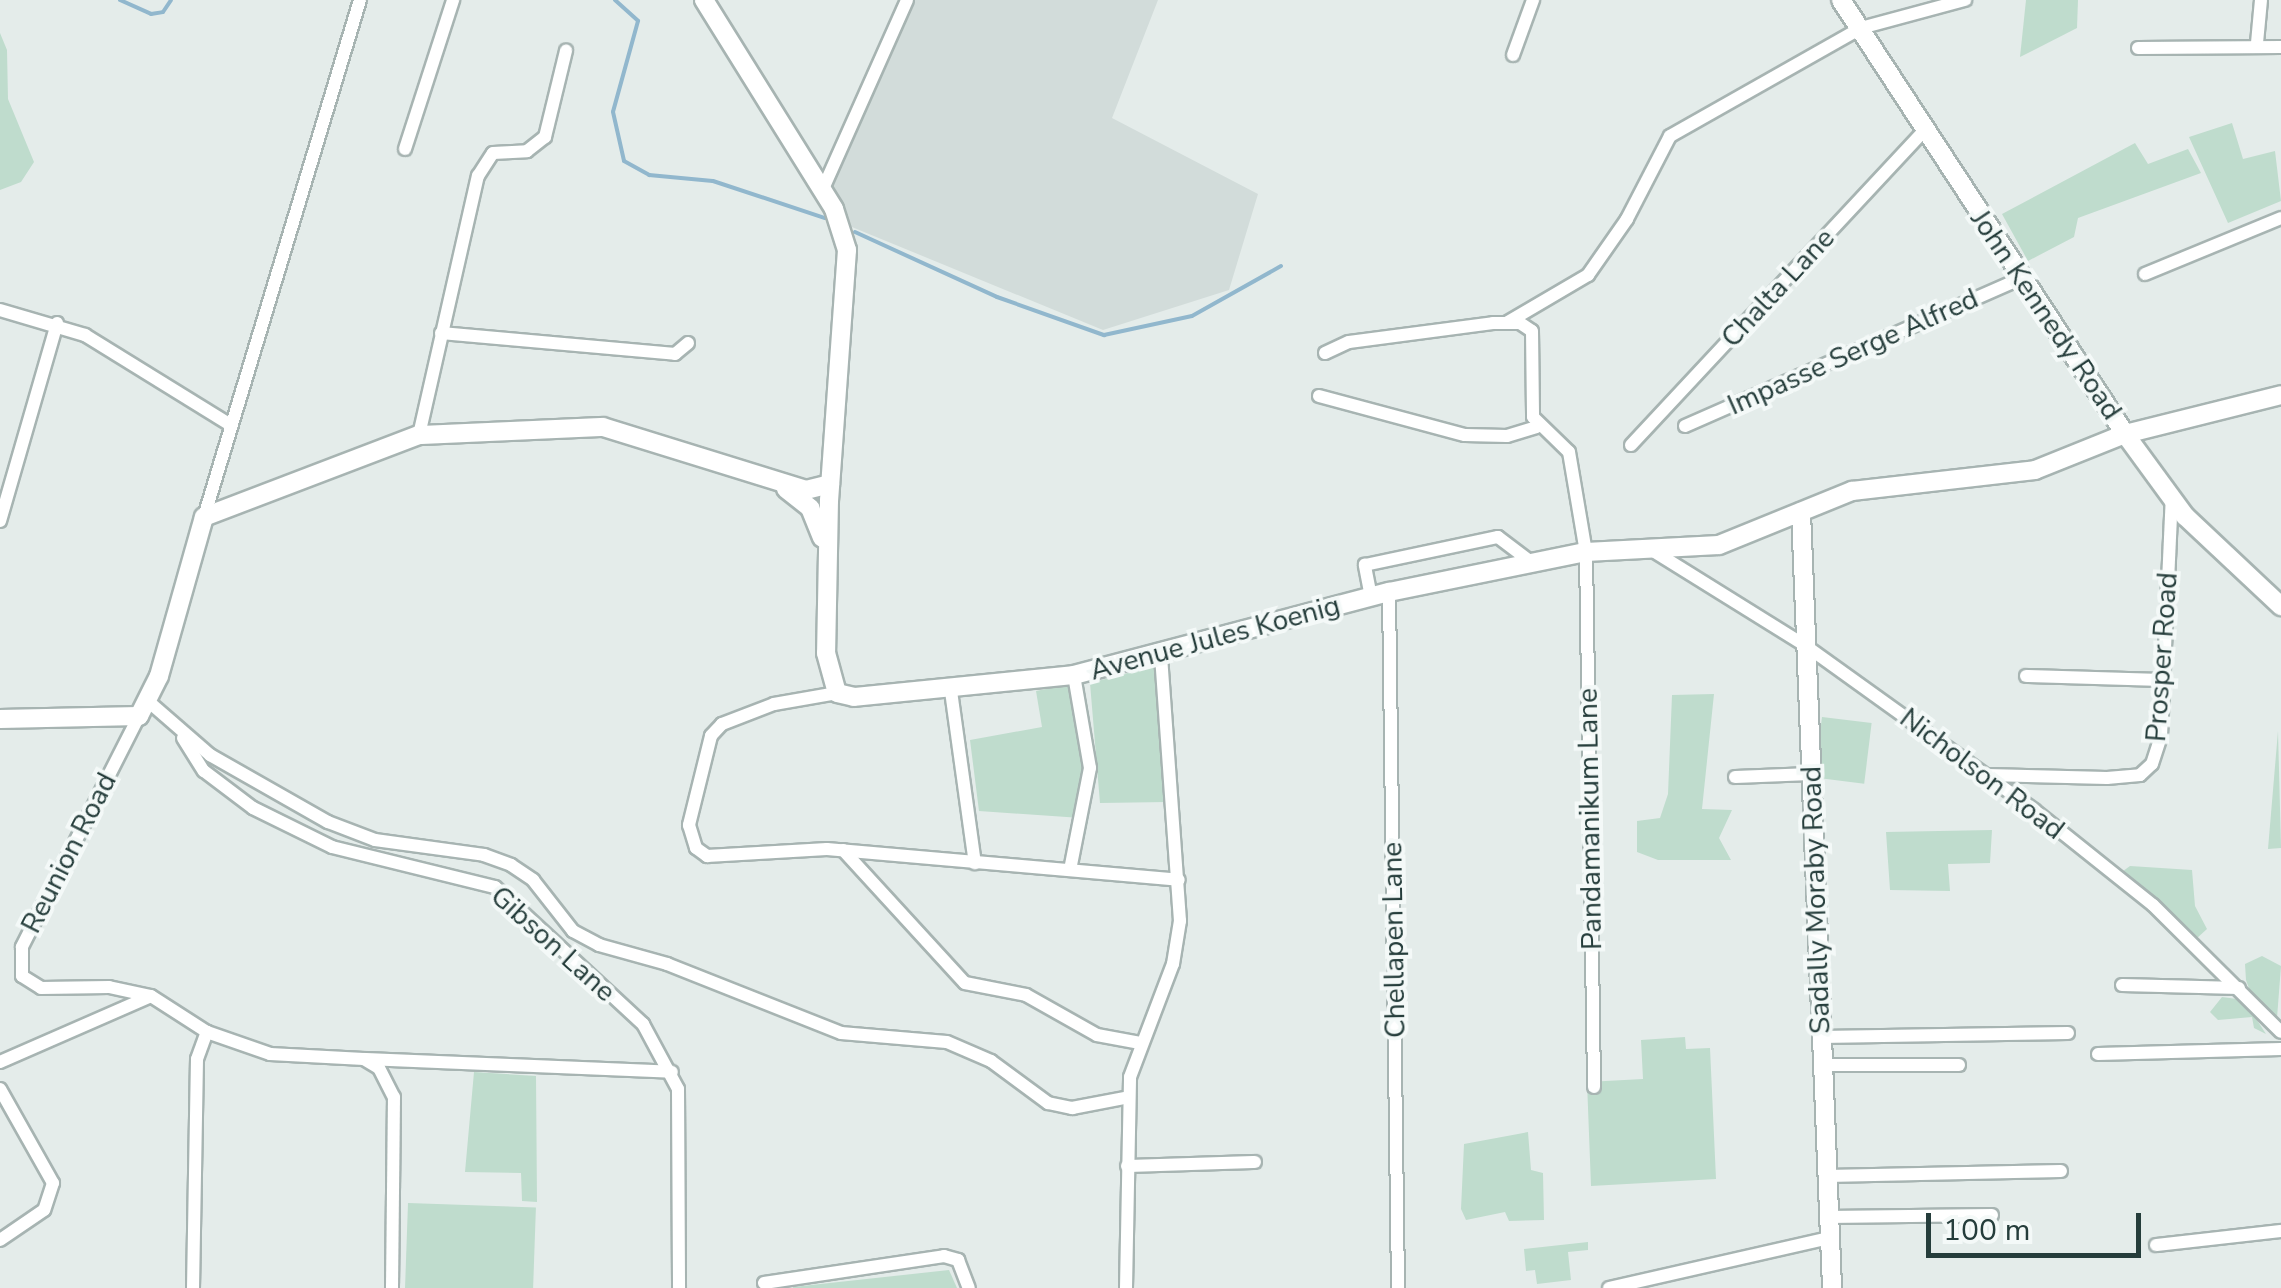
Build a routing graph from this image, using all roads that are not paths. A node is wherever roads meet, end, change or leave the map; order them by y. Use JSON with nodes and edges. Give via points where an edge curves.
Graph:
{"nodes":[{"id":1,"x":360,"y":0,"type":"edge"},
{"id":2,"x":454,"y":0,"type":"edge"},
{"id":3,"x":704,"y":0,"type":"edge"},
{"id":4,"x":907,"y":0,"type":"edge"},
{"id":5,"x":1534,"y":0,"type":"edge"},
{"id":6,"x":1841,"y":0,"type":"edge"},
{"id":7,"x":1966,"y":0,"type":"edge"},
{"id":8,"x":2261,"y":0,"type":"edge"},
{"id":9,"x":1861,"y":28,"type":"junction"},
{"id":10,"x":2256,"y":43,"type":"junction"},
{"id":11,"x":2281,"y":46,"type":"edge"},
{"id":12,"x":2138,"y":48,"type":"dead end"},
{"id":13,"x":566,"y":51,"type":"dead end"},
{"id":14,"x":1513,"y":54,"type":"dead end"},
{"id":15,"x":1924,"y":131,"type":"junction"},
{"id":16,"x":405,"y":150,"type":"dead end"},
{"id":17,"x":822,"y":191,"type":"junction"},
{"id":18,"x":2281,"y":218,"type":"edge"},
{"id":19,"x":2145,"y":274,"type":"dead end"},
{"id":20,"x":2022,"y":278,"type":"junction"},
{"id":21,"x":0,"y":310,"type":"edge"},
{"id":22,"x":57,"y":323,"type":"junction"},
{"id":23,"x":1513,"y":323,"type":"junction"},
{"id":24,"x":441,"y":333,"type":"junction"},
{"id":25,"x":688,"y":342,"type":"dead end"},
{"id":26,"x":1324,"y":354,"type":"dead end"},
{"id":27,"x":2281,"y":395,"type":"edge"},
{"id":28,"x":1319,"y":396,"type":"dead end"},
{"id":29,"x":231,"y":425,"type":"junction"},
{"id":30,"x":1685,"y":426,"type":"dead end"},
{"id":31,"x":1537,"y":427,"type":"junction"},
{"id":32,"x":2125,"y":434,"type":"junction"},
{"id":33,"x":419,"y":435,"type":"junction"},
{"id":34,"x":1631,"y":445,"type":"dead end"},
{"id":35,"x":778,"y":484,"type":"junction"},
{"id":36,"x":830,"y":492,"type":"junction"},
{"id":37,"x":2172,"y":498,"type":"junction"},
{"id":38,"x":805,"y":504,"type":"junction"},
{"id":39,"x":1801,"y":512,"type":"junction"},
{"id":40,"x":204,"y":517,"type":"junction"},
{"id":41,"x":0,"y":521,"type":"edge"},
{"id":42,"x":1586,"y":552,"type":"junction"},
{"id":43,"x":1654,"y":552,"type":"junction"},
{"id":44,"x":826,"y":553,"type":"junction"},
{"id":45,"x":1531,"y":562,"type":"junction"},
{"id":46,"x":1380,"y":594,"type":"junction"},
{"id":47,"x":2281,"y":606,"type":"edge"},
{"id":48,"x":1806,"y":646,"type":"junction"},
{"id":49,"x":1161,"y":656,"type":"junction"},
{"id":50,"x":1074,"y":675,"type":"junction"},
{"id":51,"x":2026,"y":676,"type":"dead end"},
{"id":52,"x":2164,"y":680,"type":"junction"},
{"id":53,"x":951,"y":691,"type":"junction"},
{"id":54,"x":837,"y":693,"type":"junction"},
{"id":55,"x":144,"y":709,"type":"junction"},
{"id":56,"x":0,"y":719,"type":"edge"},
{"id":57,"x":174,"y":724,"type":"junction"},
{"id":58,"x":1811,"y":774,"type":"junction"},
{"id":59,"x":1985,"y":774,"type":"junction"},
{"id":60,"x":1736,"y":777,"type":"dead end"},
{"id":61,"x":843,"y":850,"type":"junction"},
{"id":62,"x":975,"y":863,"type":"junction"},
{"id":63,"x":1070,"y":870,"type":"junction"},
{"id":64,"x":1179,"y":880,"type":"junction"},
{"id":65,"x":2122,"y":984,"type":"dead end"},
{"id":66,"x":2239,"y":988,"type":"junction"},
{"id":67,"x":150,"y":996,"type":"junction"},
{"id":68,"x":207,"y":1032,"type":"junction"},
{"id":69,"x":2281,"y":1032,"type":"edge"},
{"id":70,"x":2068,"y":1033,"type":"dead end"},
{"id":71,"x":1821,"y":1037,"type":"junction"},
{"id":72,"x":1140,"y":1043,"type":"junction"},
{"id":73,"x":2281,"y":1049,"type":"edge"},
{"id":74,"x":2098,"y":1054,"type":"dead end"},
{"id":75,"x":364,"y":1059,"type":"junction"},
{"id":76,"x":0,"y":1062,"type":"edge"},
{"id":77,"x":1958,"y":1065,"type":"dead end"},
{"id":78,"x":1822,"y":1066,"type":"junction"},
{"id":79,"x":672,"y":1072,"type":"junction"},
{"id":80,"x":1594,"y":1086,"type":"dead end"},
{"id":81,"x":0,"y":1089,"type":"edge"},
{"id":82,"x":1128,"y":1098,"type":"junction"},
{"id":83,"x":1255,"y":1162,"type":"dead end"},
{"id":84,"x":1127,"y":1166,"type":"junction"},
{"id":85,"x":2061,"y":1170,"type":"dead end"},
{"id":86,"x":1827,"y":1176,"type":"junction"},
{"id":87,"x":1992,"y":1215,"type":"dead end"},
{"id":88,"x":1828,"y":1216,"type":"junction"},
{"id":89,"x":2281,"y":1231,"type":"edge"},
{"id":90,"x":1829,"y":1238,"type":"junction"},
{"id":91,"x":0,"y":1240,"type":"edge"},
{"id":92,"x":2156,"y":1245,"type":"dead end"},
{"id":93,"x":764,"y":1283,"type":"dead end"},
{"id":94,"x":193,"y":1288,"type":"edge"},
{"id":95,"x":392,"y":1288,"type":"edge"},
{"id":96,"x":679,"y":1288,"type":"edge"},
{"id":97,"x":968,"y":1288,"type":"edge"},
{"id":98,"x":1126,"y":1288,"type":"edge"},
{"id":99,"x":1398,"y":1288,"type":"edge"},
{"id":100,"x":1609,"y":1288,"type":"edge"},
{"id":101,"x":1832,"y":1288,"type":"edge"}],
"edges":[{"from":1,"to":29,"type":"street"},
{"from":2,"to":16,"type":"street"},
{"from":3,"to":17,"type":"street"},
{"from":4,"to":17,"type":"street"},
{"from":5,"to":14,"type":"street"},
{"from":6,"to":9,"type":"street","name":"John Kennedy Road"},
{"from":7,"to":9,"type":"street"},
{"from":8,"to":10,"type":"street"},
{"from":9,"to":15,"type":"street","name":"John Kennedy Road"},
{"from":9,"to":23,"type":"street","via":[[1670,136],[1666,162],[1608,264]]},
{"from":10,"to":11,"type":"street"},
{"from":10,"to":12,"type":"street"},
{"from":13,"to":24,"type":"street","via":[[545,137],[527,151],[493,153],[478,176]]},
{"from":15,"to":20,"type":"street","name":"John Kennedy Road"},
{"from":15,"to":34,"type":"street","name":"Chalta Lane"},
{"from":17,"to":36,"type":"street","via":[[841,228],[848,272]]},
{"from":18,"to":19,"type":"street"},
{"from":20,"to":30,"type":"street","name":"Impasse Serge Alfred"},
{"from":20,"to":32,"type":"street","name":"John Kennedy Road"},
{"from":21,"to":22,"type":"street"},
{"from":22,"to":29,"type":"street"},
{"from":22,"to":41,"type":"street"},
{"from":23,"to":26,"type":"street","via":[[1349,342]]},
{"from":23,"to":31,"type":"street","via":[[1532,332],[1536,347]]},
{"from":24,"to":25,"type":"street","via":[[674,354]]},
{"from":24,"to":33,"type":"street"},
{"from":27,"to":32,"type":"street","name":"Avenue Jules Koenig"},
{"from":28,"to":31,"type":"street","via":[[1465,435],[1507,436]]},
{"from":29,"to":40,"type":"street"},
{"from":31,"to":42,"type":"street","name":"Pandamanikum Lane","via":[[1569,452]]},
{"from":32,"to":37,"type":"street","name":"John Kennedy Road"},
{"from":32,"to":39,"type":"street","name":"Avenue Jules Koenig","via":[[2034,470],[1876,486]]},
{"from":33,"to":35,"type":"street","via":[[603,427]]},
{"from":33,"to":40,"type":"street"},
{"from":35,"to":36,"type":"street"},
{"from":35,"to":38,"type":"street"},
{"from":36,"to":38,"type":"street"},
{"from":36,"to":44,"type":"street"},
{"from":37,"to":47,"type":"street","name":"John Kennedy Road","via":[[2231,565]]},
{"from":37,"to":52,"type":"street","name":"Prosper Road"},
{"from":38,"to":44,"type":"street"},
{"from":39,"to":43,"type":"street","name":"Avenue Jules Koenig","via":[[1719,544]]},
{"from":39,"to":48,"type":"street","name":"Sadally Moraby Road"},
{"from":40,"to":55,"type":"street"},
{"from":42,"to":43,"type":"street","name":"Avenue Jules Koenig"},
{"from":42,"to":45,"type":"street","name":"Avenue Jules Koenig"},
{"from":42,"to":80,"type":"street","name":"Pandamanikum Lane"},
{"from":43,"to":48,"type":"street","name":"Nicholson Road"},
{"from":44,"to":54,"type":"street","via":[[826,653]]},
{"from":45,"to":46,"type":"street","name":"Avenue Jules Koenig"},
{"from":45,"to":46,"type":"street","name":"Chellapen Lane","via":[[1498,537],[1365,565]]},
{"from":46,"to":49,"type":"street","name":"Avenue Jules Koenig"},
{"from":46,"to":99,"type":"street","name":"Chellapen Lane"},
{"from":48,"to":58,"type":"street","name":"Sadally Moraby Road"},
{"from":48,"to":59,"type":"street","name":"Nicholson Road"},
{"from":49,"to":50,"type":"street","name":"Avenue Jules Koenig"},
{"from":49,"to":64,"type":"street"},
{"from":50,"to":53,"type":"street","name":"Avenue Jules Koenig"},
{"from":50,"to":63,"type":"street","via":[[1090,768]]},
{"from":51,"to":52,"type":"street"},
{"from":52,"to":59,"type":"street","name":"Prosper Road","via":[[2160,736],[2152,764],[2140,775]]},
{"from":53,"to":54,"type":"street","name":"Avenue Jules Koenig","via":[[873,698]]},
{"from":53,"to":62,"type":"street"},
{"from":54,"to":61,"type":"street","via":[[774,704],[722,724],[711,736],[689,826],[690,841],[707,856]]},
{"from":55,"to":56,"type":"street"},
{"from":55,"to":57,"type":"street"},
{"from":55,"to":67,"type":"street","name":"Reunion Road","via":[[34,920],[19,962],[29,985],[109,987]]},
{"from":57,"to":79,"type":"street","name":"Gibson Lane","via":[[204,771],[253,808],[332,847],[495,886],[643,1024]]},
{"from":57,"to":82,"type":"street","via":[[273,796],[328,822],[375,840],[512,865],[573,931],[599,945],[841,1033],[947,1042],[992,1061],[1048,1103],[1072,1108]]},
{"from":58,"to":60,"type":"street"},
{"from":58,"to":71,"type":"street","name":"Sadally Moraby Road"},
{"from":59,"to":66,"type":"street","name":"Nicholson Road","via":[[2154,905]]},
{"from":61,"to":62,"type":"street"},
{"from":61,"to":72,"type":"street","via":[[965,983],[1026,996],[1097,1035]]},
{"from":62,"to":63,"type":"street"},
{"from":63,"to":64,"type":"street"},
{"from":64,"to":72,"type":"street","via":[[1173,964]]},
{"from":65,"to":66,"type":"street"},
{"from":66,"to":69,"type":"street","name":"Nicholson Road"},
{"from":67,"to":68,"type":"street","name":"Reunion Road"},
{"from":67,"to":76,"type":"street"},
{"from":68,"to":75,"type":"street","name":"Reunion Road","via":[[270,1054]]},
{"from":68,"to":94,"type":"street","via":[[197,1059]]},
{"from":70,"to":71,"type":"street"},
{"from":71,"to":78,"type":"street","name":"Sadally Moraby Road"},
{"from":72,"to":82,"type":"street"},
{"from":73,"to":74,"type":"street"},
{"from":75,"to":79,"type":"street"},
{"from":75,"to":95,"type":"street","name":"Reunion Road","via":[[378,1068],[394,1096]]},
{"from":77,"to":78,"type":"street"},
{"from":78,"to":86,"type":"street","name":"Sadally Moraby Road"},
{"from":79,"to":96,"type":"street","name":"Gibson Lane","via":[[678,1089]]},
{"from":81,"to":91,"type":"street","via":[[53,1183],[44,1210]]},
{"from":82,"to":84,"type":"street"},
{"from":83,"to":84,"type":"street"},
{"from":84,"to":98,"type":"street"},
{"from":85,"to":86,"type":"street"},
{"from":86,"to":88,"type":"street","name":"Sadally Moraby Road"},
{"from":87,"to":88,"type":"street"},
{"from":88,"to":90,"type":"street","name":"Sadally Moraby Road"},
{"from":89,"to":92,"type":"street"},
{"from":90,"to":100,"type":"street"},
{"from":90,"to":101,"type":"street","name":"Sadally Moraby Road"},
{"from":93,"to":97,"type":"street","via":[[944,1256],[958,1260]]}]}
